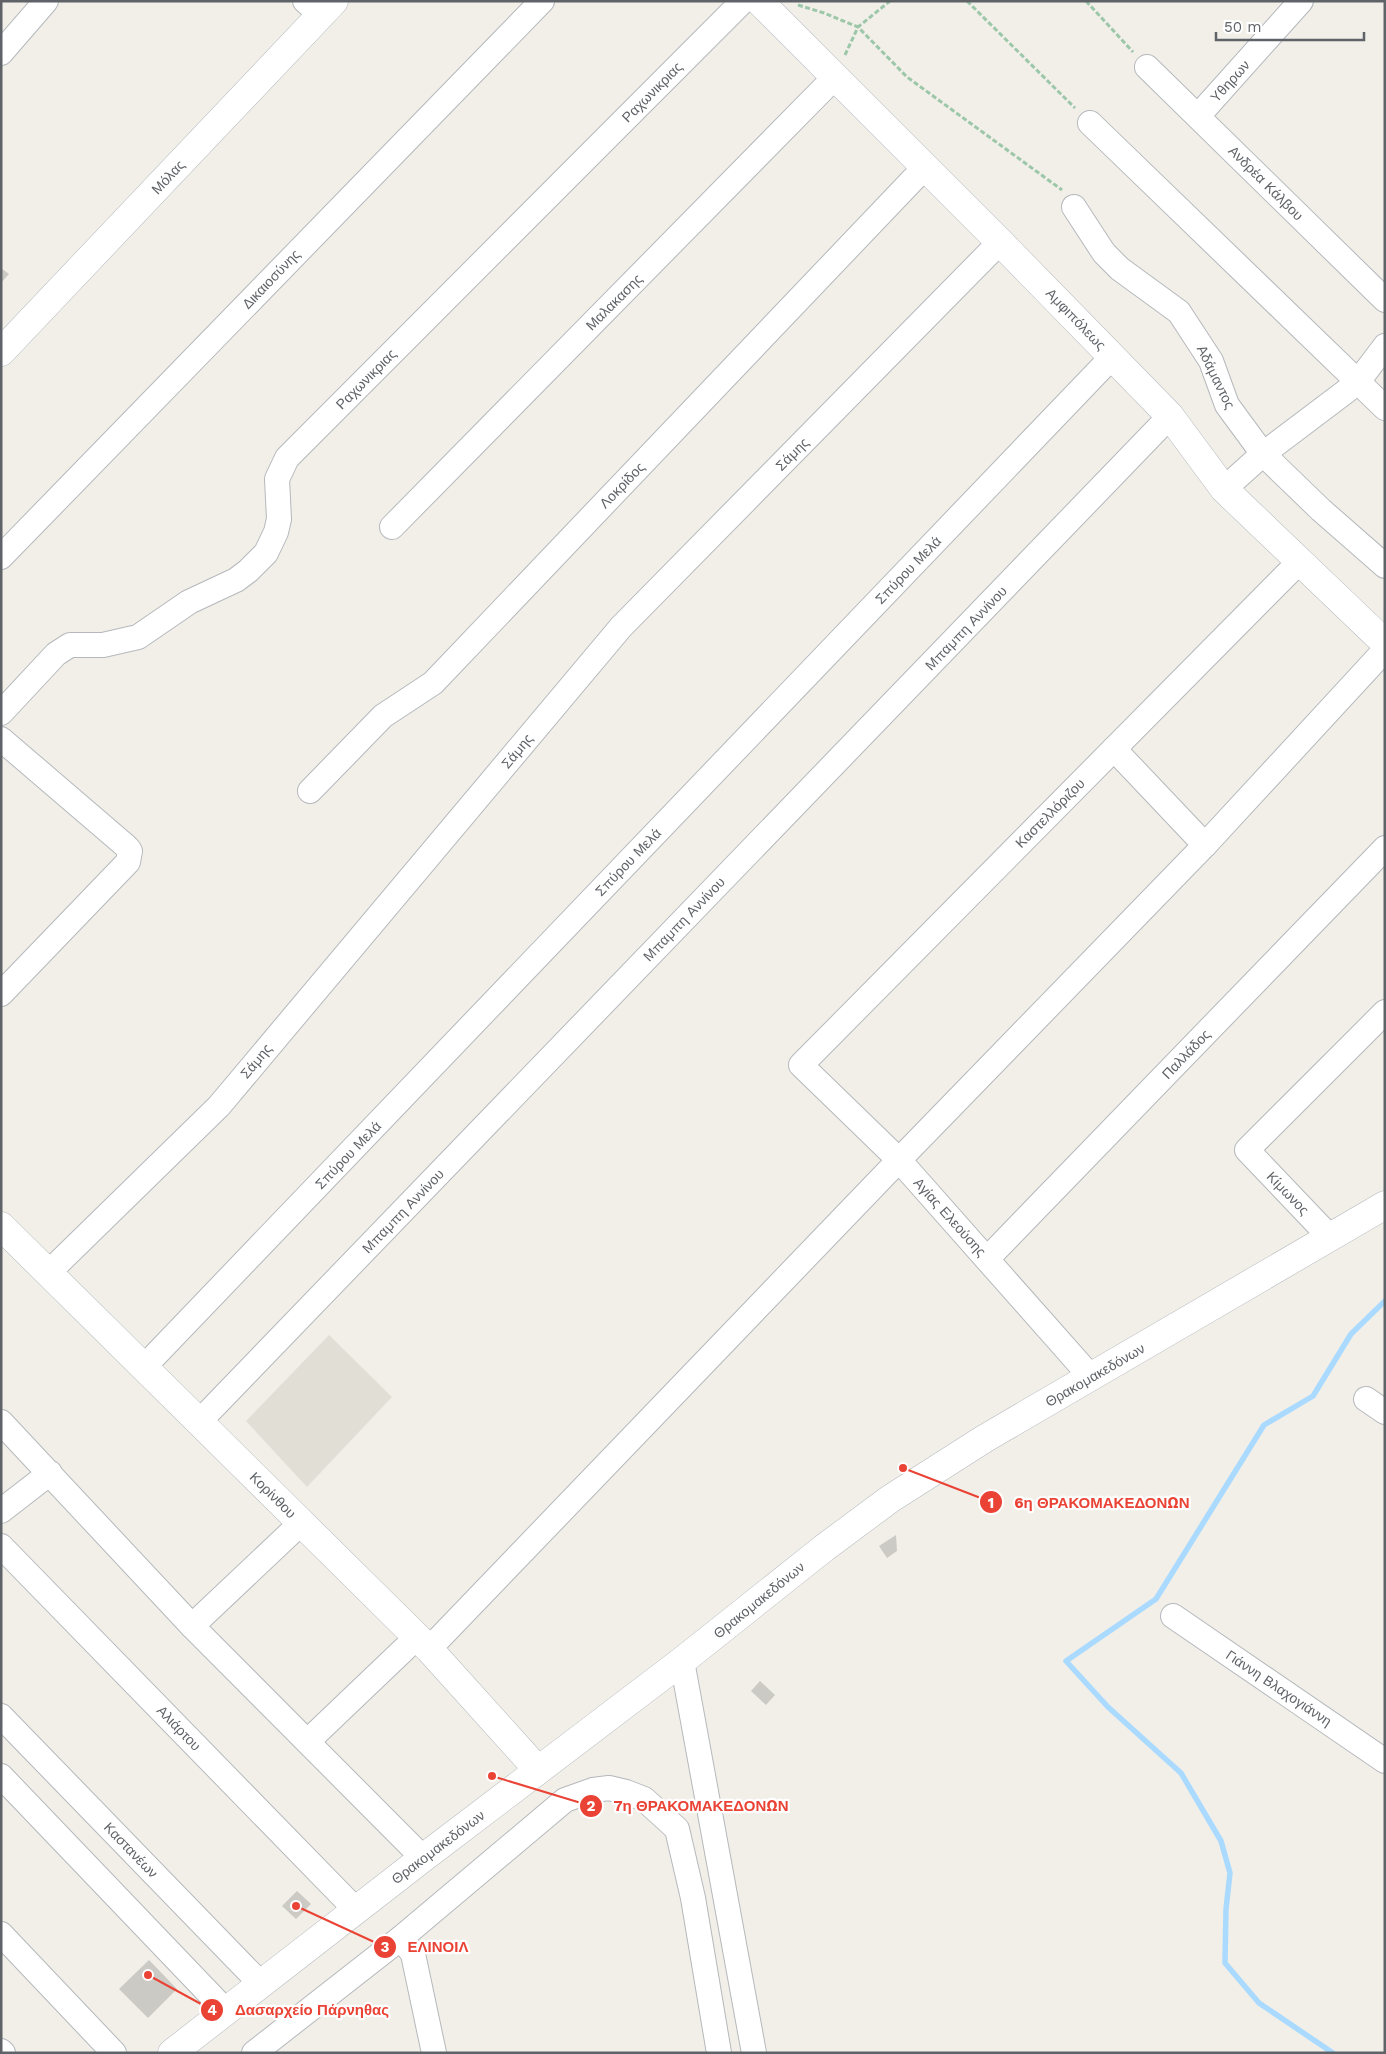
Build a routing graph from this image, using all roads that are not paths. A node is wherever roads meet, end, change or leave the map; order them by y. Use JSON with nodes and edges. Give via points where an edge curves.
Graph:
{"nodes":[{"id":1,"x":46,"y":1,"type":"edge"},
{"id":2,"x":542,"y":1,"type":"edge"},
{"id":3,"x":743,"y":1,"type":"edge"},
{"id":4,"x":759,"y":1,"type":"edge"},
{"id":5,"x":1301,"y":1,"type":"edge"},
{"id":6,"x":320,"y":6,"type":"edge"},
{"id":7,"x":1,"y":54,"type":"edge"},
{"id":8,"x":1147,"y":66,"type":"road end"},
{"id":9,"x":835,"y":77,"type":"junction"},
{"id":10,"x":1198,"y":116,"type":"junction"},
{"id":11,"x":1090,"y":123,"type":"road end"},
{"id":12,"x":924,"y":168,"type":"junction"},
{"id":13,"x":1074,"y":207,"type":"road end"},
{"id":14,"x":1000,"y":242,"type":"junction"},
{"id":15,"x":1385,"y":300,"type":"edge"},
{"id":16,"x":1385,"y":346,"type":"edge"},
{"id":17,"x":1,"y":352,"type":"edge"},
{"id":18,"x":1112,"y":357,"type":"junction"},
{"id":19,"x":1357,"y":383,"type":"junction"},
{"id":20,"x":1385,"y":408,"type":"edge"},
{"id":21,"x":1170,"y":416,"type":"junction"},
{"id":22,"x":1263,"y":454,"type":"junction"},
{"id":23,"x":1224,"y":489,"type":"junction"},
{"id":24,"x":392,"y":527,"type":"dead end"},
{"id":25,"x":1,"y":557,"type":"edge"},
{"id":26,"x":1300,"y":562,"type":"junction"},
{"id":27,"x":1385,"y":566,"type":"edge"},
{"id":28,"x":1385,"y":643,"type":"edge"},
{"id":29,"x":1385,"y":650,"type":"edge"},
{"id":30,"x":1,"y":712,"type":"edge"},
{"id":31,"x":1,"y":739,"type":"edge"},
{"id":32,"x":1114,"y":749,"type":"junction"},
{"id":33,"x":310,"y":791,"type":"dead end"},
{"id":34,"x":1205,"y":846,"type":"junction"},
{"id":35,"x":1385,"y":848,"type":"edge"},
{"id":36,"x":1,"y":994,"type":"edge"},
{"id":37,"x":1385,"y":1012,"type":"edge"},
{"id":38,"x":801,"y":1065,"type":"joint"},
{"id":39,"x":899,"y":1160,"type":"junction"},
{"id":40,"x":1385,"y":1205,"type":"edge"},
{"id":41,"x":1,"y":1226,"type":"edge"},
{"id":42,"x":1329,"y":1236,"type":"junction"},
{"id":43,"x":987,"y":1259,"type":"junction"},
{"id":44,"x":48,"y":1273,"type":"junction"},
{"id":45,"x":143,"y":1368,"type":"junction"},
{"id":46,"x":1091,"y":1377,"type":"junction"},
{"id":47,"x":1,"y":1422,"type":"edge"},
{"id":48,"x":199,"y":1422,"type":"junction"},
{"id":49,"x":50,"y":1473,"type":"junction"},
{"id":50,"x":1,"y":1511,"type":"edge"},
{"id":51,"x":301,"y":1523,"type":"junction"},
{"id":52,"x":1,"y":1546,"type":"edge"},
{"id":53,"x":1173,"y":1616,"type":"dead end"},
{"id":54,"x":192,"y":1626,"type":"junction"},
{"id":55,"x":423,"y":1643,"type":"junction"},
{"id":56,"x":682,"y":1662,"type":"junction"},
{"id":57,"x":1,"y":1716,"type":"edge"},
{"id":58,"x":308,"y":1741,"type":"junction"},
{"id":59,"x":1385,"y":1761,"type":"edge"},
{"id":60,"x":538,"y":1770,"type":"junction"},
{"id":61,"x":1,"y":1776,"type":"edge"},
{"id":62,"x":423,"y":1858,"type":"junction"},
{"id":63,"x":356,"y":1910,"type":"junction"},
{"id":64,"x":1,"y":1934,"type":"edge"},
{"id":65,"x":401,"y":1938,"type":"junction"},
{"id":66,"x":260,"y":1983,"type":"junction"},
{"id":67,"x":225,"y":2010,"type":"junction"},
{"id":68,"x":114,"y":2053,"type":"edge"},
{"id":69,"x":172,"y":2053,"type":"edge"},
{"id":70,"x":254,"y":2053,"type":"edge"},
{"id":71,"x":434,"y":2053,"type":"edge"},
{"id":72,"x":719,"y":2053,"type":"edge"},
{"id":73,"x":754,"y":2053,"type":"edge"}],
"edges":[{"from":1,"to":7,"type":"street"},
{"from":2,"to":25,"type":"street","name":"Δικαιοσύνης"},
{"from":3,"to":30,"type":"street","name":"Ραχωνικριας","via":[[287,458],[277,479],[279,519],[276,532],[259,561],[236,580],[189,602],[138,637],[103,645],[65,647]]},
{"from":4,"to":9,"type":"street","name":"Αμφιπόλεως"},
{"from":5,"to":10,"type":"street","name":"Υθηρων"},
{"from":6,"to":17,"type":"street","name":"Μόλας"},
{"from":8,"to":10,"type":"street","name":"Ανδρέα Κάλβου"},
{"from":9,"to":12,"type":"street","name":"Αμφιπόλεως"},
{"from":9,"to":24,"type":"street","name":"Μαλακασης"},
{"from":10,"to":15,"type":"street","name":"Ανδρέα Κάλβου"},
{"from":11,"to":19,"type":"street"},
{"from":12,"to":14,"type":"street","name":"Αμφιπόλεως"},
{"from":12,"to":33,"type":"street","name":"Λοκρίδος","via":[[433,683],[383,716]]},
{"from":13,"to":22,"type":"street","name":"Αδάμαντος","via":[[1104,253],[1120,269],[1179,312],[1211,361],[1227,405]]},
{"from":14,"to":18,"type":"street","name":"Αμφιπόλεως"},
{"from":14,"to":44,"type":"street","name":"Σάμης","via":[[621,627],[219,1106]]},
{"from":16,"to":19,"type":"street"},
{"from":18,"to":21,"type":"street","name":"Αμφιπόλεως"},
{"from":18,"to":45,"type":"street","name":"Σπύρου Μελά"},
{"from":19,"to":20,"type":"street"},
{"from":19,"to":22,"type":"street"},
{"from":21,"to":23,"type":"street","name":"Αμφιπόλεως"},
{"from":21,"to":48,"type":"street","name":"Μπαμπη Αννίνου"},
{"from":22,"to":23,"type":"street"},
{"from":22,"to":27,"type":"street","name":"Αδάμαντος"},
{"from":23,"to":26,"type":"street","name":"Αμφιπόλεως"},
{"from":26,"to":28,"type":"street","name":"Αμφιπόλεως"},
{"from":26,"to":32,"type":"street","name":"Καστελλόριζου"},
{"from":29,"to":34,"type":"street"},
{"from":31,"to":36,"type":"street","via":[[128,847],[130,855],[128,862]]},
{"from":32,"to":34,"type":"street"},
{"from":32,"to":38,"type":"street","name":"Καστελλόριζου"},
{"from":34,"to":39,"type":"street"},
{"from":35,"to":43,"type":"street","name":"Παλλάδος"},
{"from":37,"to":42,"type":"street","name":"Κίμωνος","via":[[1247,1150]]},
{"from":38,"to":39,"type":"street","name":"Αγίας Ελεούσης"},
{"from":39,"to":43,"type":"street","name":"Αγίας Ελεούσης"},
{"from":39,"to":55,"type":"street"},
{"from":40,"to":42,"type":"street","name":"Θρακομακεδόνων"},
{"from":41,"to":44,"type":"street","name":"Κορίνθου"},
{"from":42,"to":46,"type":"street","name":"Θρακομακεδόνων"},
{"from":43,"to":46,"type":"street","name":"Αγίας Ελεούσης"},
{"from":44,"to":45,"type":"street","name":"Κορίνθου"},
{"from":45,"to":48,"type":"street","name":"Κορίνθου"},
{"from":46,"to":56,"type":"street","name":"Θρακομακεδόνων","via":[[984,1439],[890,1499]]},
{"from":47,"to":49,"type":"street"},
{"from":48,"to":51,"type":"street","name":"Κορίνθου"},
{"from":49,"to":50,"type":"street"},
{"from":49,"to":54,"type":"street"},
{"from":51,"to":54,"type":"street"},
{"from":51,"to":55,"type":"street","name":"Κορίνθου"},
{"from":52,"to":63,"type":"street","name":"Αλιάρτου"},
{"from":53,"to":59,"type":"street","name":"Γιάννη Βλαχογιάννη"},
{"from":54,"to":58,"type":"street"},
{"from":55,"to":58,"type":"street"},
{"from":55,"to":60,"type":"street","name":"Κορίνθου"},
{"from":56,"to":60,"type":"street","name":"Θρακομακεδόνων"},
{"from":56,"to":73,"type":"street"},
{"from":57,"to":66,"type":"street","name":"Καστανέων"},
{"from":58,"to":62,"type":"street"},
{"from":60,"to":62,"type":"street","name":"Θρακομακεδόνων"},
{"from":61,"to":67,"type":"street"},
{"from":62,"to":63,"type":"street","name":"Θρακομακεδόνων"},
{"from":63,"to":66,"type":"street","name":"Θρακομακεδόνων"},
{"from":64,"to":68,"type":"street"},
{"from":65,"to":70,"type":"street"},
{"from":65,"to":71,"type":"street","via":[[413,1954]]},
{"from":65,"to":72,"type":"street","via":[[564,1800],[593,1790],[609,1788],[626,1792],[644,1799],[677,1829],[693,1898]]},
{"from":66,"to":67,"type":"street","name":"Θρακομακεδόνων"},
{"from":67,"to":69,"type":"street","name":"Θρακομακεδόνων"}]}
